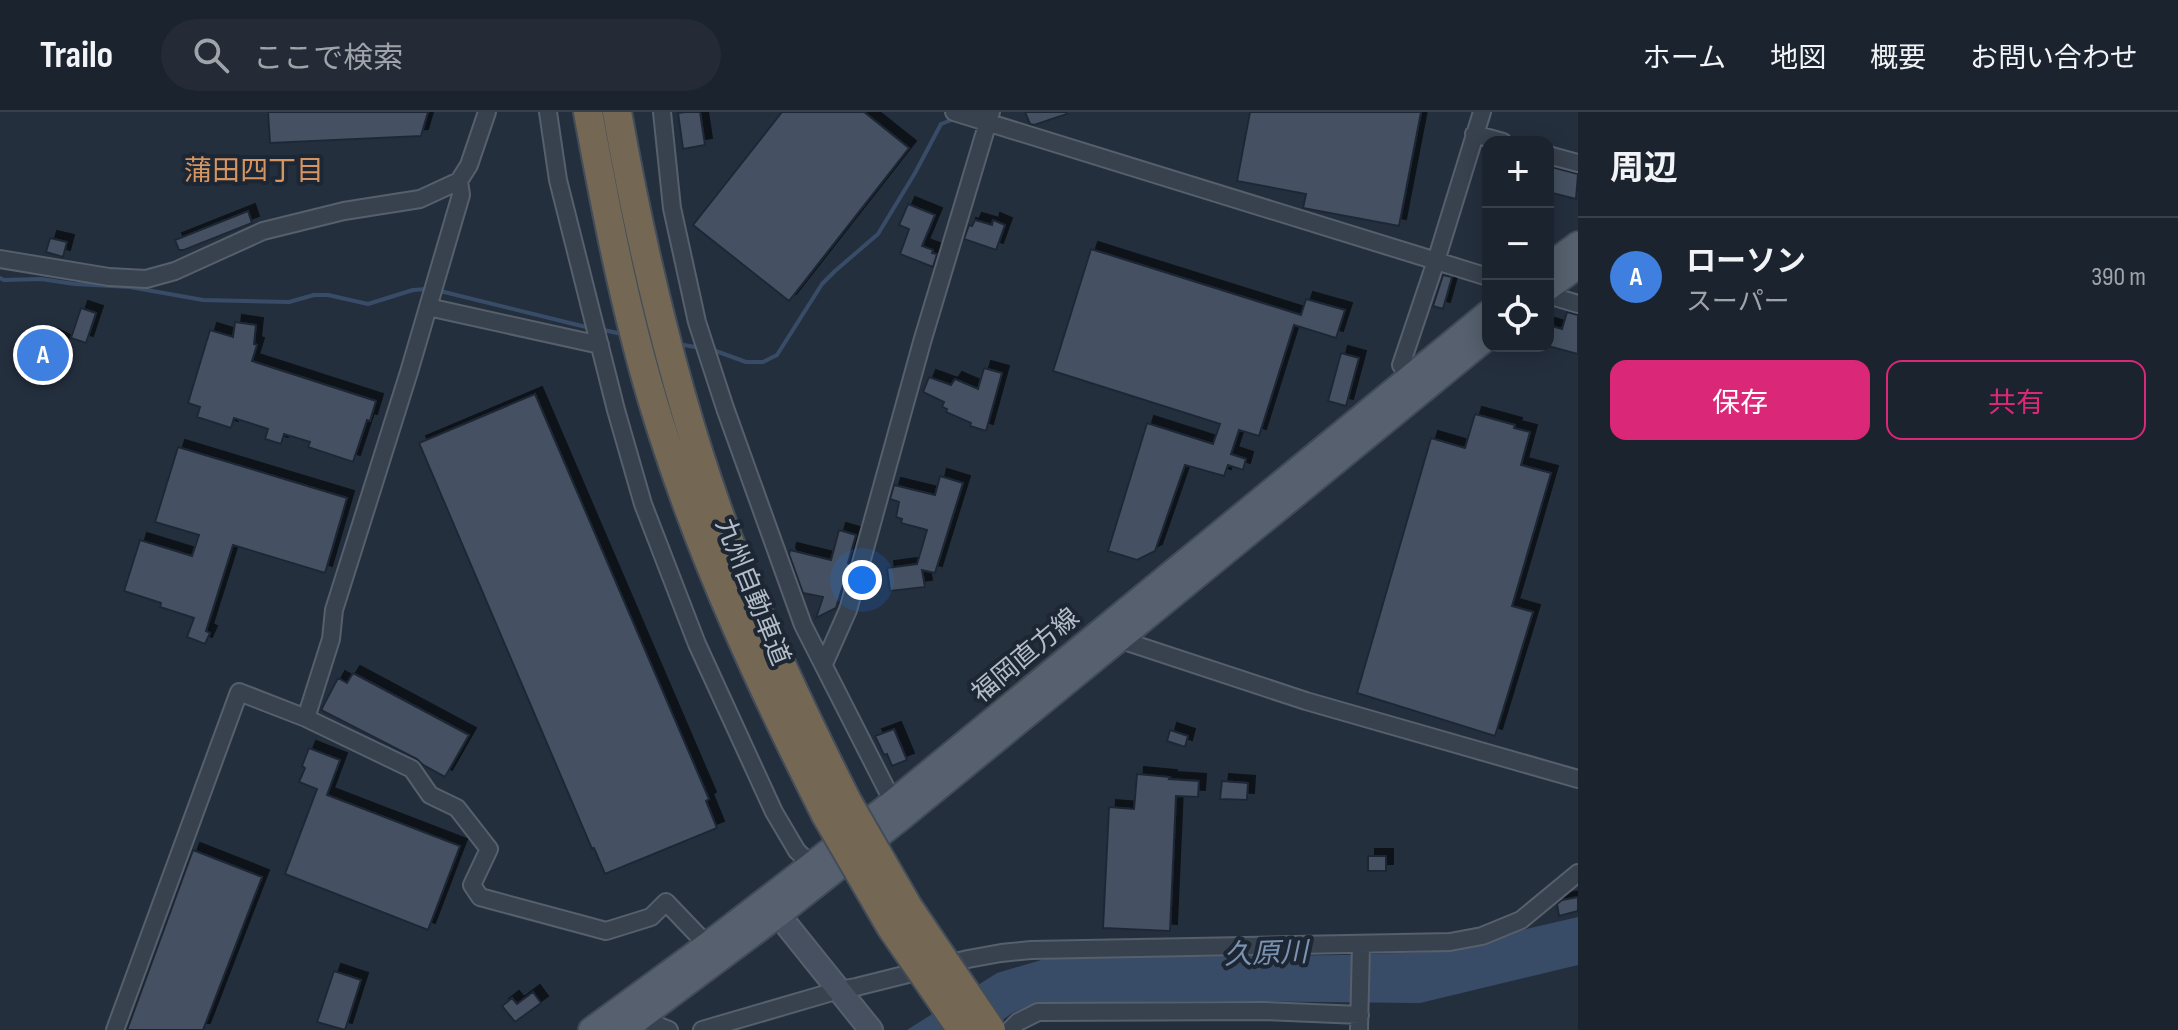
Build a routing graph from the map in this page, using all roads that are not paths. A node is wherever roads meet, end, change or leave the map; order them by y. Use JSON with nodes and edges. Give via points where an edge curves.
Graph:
{"nodes":[{"id":1,"x":487,"y":112,"type":"edge"},
{"id":2,"x":548,"y":112,"type":"edge"},
{"id":3,"x":588,"y":112,"type":"edge"},
{"id":4,"x":617,"y":112,"type":"edge"},
{"id":5,"x":662,"y":112,"type":"edge"},
{"id":6,"x":954,"y":112,"type":"edge"},
{"id":7,"x":1482,"y":112,"type":"edge"},
{"id":8,"x":989,"y":118,"type":"edge"},
{"id":9,"x":1474,"y":134,"type":"junction"},
{"id":10,"x":1482,"y":136,"type":"edge"},
{"id":11,"x":1554,"y":157,"type":"edge"},
{"id":12,"x":1578,"y":163,"type":"edge"},
{"id":13,"x":459,"y":181,"type":"junction"},
{"id":14,"x":1578,"y":244,"type":"edge"},
{"id":15,"x":0,"y":259,"type":"edge"},
{"id":16,"x":1436,"y":261,"type":"junction"},
{"id":17,"x":1554,"y":262,"type":"edge"},
{"id":18,"x":1578,"y":266,"type":"edge"},
{"id":19,"x":1482,"y":275,"type":"edge"},
{"id":20,"x":1554,"y":284,"type":"edge"},
{"id":21,"x":1554,"y":297,"type":"edge"},
{"id":22,"x":1578,"y":304,"type":"edge"},
{"id":23,"x":428,"y":307,"type":"junction"},
{"id":24,"x":1482,"y":318,"type":"edge"},
{"id":25,"x":1482,"y":342,"type":"edge"},
{"id":26,"x":600,"y":345,"type":"junction"},
{"id":27,"x":1410,"y":377,"type":"junction"},
{"id":28,"x":1118,"y":639,"type":"junction"},
{"id":29,"x":824,"y":664,"type":"junction"},
{"id":30,"x":306,"y":718,"type":"junction"},
{"id":31,"x":1578,"y":779,"type":"edge"},
{"id":32,"x":893,"y":802,"type":"junction"},
{"id":33,"x":837,"y":809,"type":"junction"},
{"id":34,"x":811,"y":864,"type":"junction"},
{"id":35,"x":1578,"y":873,"type":"edge"},
{"id":36,"x":772,"y":907,"type":"junction"},
{"id":37,"x":1360,"y":950,"type":"junction"},
{"id":38,"x":714,"y":951,"type":"junction"},
{"id":39,"x":839,"y":990,"type":"junction"},
{"id":40,"x":647,"y":1014,"type":"junction"},
{"id":41,"x":1359,"y":1022,"type":"edge"},
{"id":42,"x":115,"y":1030,"type":"edge"},
{"id":43,"x":591,"y":1030,"type":"edge"},
{"id":44,"x":624,"y":1030,"type":"edge"},
{"id":45,"x":669,"y":1030,"type":"edge"},
{"id":46,"x":702,"y":1030,"type":"edge"},
{"id":47,"x":871,"y":1030,"type":"edge"},
{"id":48,"x":962,"y":1030,"type":"edge"},
{"id":49,"x":991,"y":1030,"type":"edge"},
{"id":50,"x":1010,"y":1030,"type":"edge"}],
"edges":[{"from":1,"to":13,"type":"street"},
{"from":2,"to":26,"type":"street","via":[[558,180]]},
{"from":3,"to":33,"type":"highway","name":"九州自動車道","via":[[642,363],[698,534],[765,692]]},
{"from":4,"to":33,"type":"highway","name":"九州自動車道","via":[[646,262],[692,430],[719,511],[815,737]]},
{"from":5,"to":29,"type":"street","via":[[672,208],[697,322],[743,462],[798,610]]},
{"from":6,"to":8,"type":"street"},
{"from":7,"to":9,"type":"street"},
{"from":8,"to":16,"type":"street"},
{"from":8,"to":29,"type":"street","via":[[848,610]]},
{"from":9,"to":10,"type":"street"},
{"from":9,"to":16,"type":"street"},
{"from":11,"to":12,"type":"street"},
{"from":13,"to":15,"type":"street","via":[[420,199],[263,231],[146,279]]},
{"from":13,"to":23,"type":"street","via":[[461,195]]},
{"from":14,"to":17,"type":"main road"},
{"from":16,"to":19,"type":"street"},
{"from":16,"to":27,"type":"street","via":[[1401,365]]},
{"from":18,"to":20,"type":"main road"},
{"from":21,"to":22,"type":"street"},
{"from":23,"to":26,"type":"street"},
{"from":23,"to":30,"type":"street"},
{"from":24,"to":27,"type":"main road","name":"福岡直方線"},
{"from":25,"to":28,"type":"main road","name":"福岡直方線"},
{"from":26,"to":34,"type":"street","via":[[643,504],[697,644],[774,812]]},
{"from":27,"to":32,"type":"main road","name":"福岡直方線"},
{"from":28,"to":31,"type":"street","via":[[1306,701]]},
{"from":28,"to":36,"type":"main road","name":"福岡直方線","via":[[901,818]]},
{"from":29,"to":32,"type":"street"},
{"from":30,"to":38,"type":"street","via":[[412,769],[430,795],[457,808],[489,849],[472,885],[480,897],[606,931],[651,917],[666,902]]},
{"from":30,"to":42,"type":"street","via":[[239,692]]},
{"from":32,"to":34,"type":"main road","name":"福岡直方線"},
{"from":33,"to":48,"type":"highway","name":"九州自動車道","bridge":true,"via":[[891,927]]},
{"from":33,"to":49,"type":"highway","name":"九州自動車道","bridge":true},
{"from":34,"to":36,"type":"main road","name":"福岡直方線"},
{"from":35,"to":37,"type":"street","via":[[1521,920],[1482,936]]},
{"from":36,"to":38,"type":"main road","name":"福岡直方線"},
{"from":36,"to":39,"type":"street"},
{"from":37,"to":39,"type":"street","via":[[1031,950]]},
{"from":37,"to":41,"type":"street"},
{"from":38,"to":40,"type":"main road","name":"福岡直方線"},
{"from":38,"to":43,"type":"main road","name":"福岡直方線"},
{"from":39,"to":46,"type":"street"},
{"from":39,"to":47,"type":"street"},
{"from":40,"to":44,"type":"main road","name":"福岡直方線"},
{"from":40,"to":45,"type":"street"},
{"from":41,"to":50,"type":"street","via":[[1249,1011],[1038,1012]]}]}
